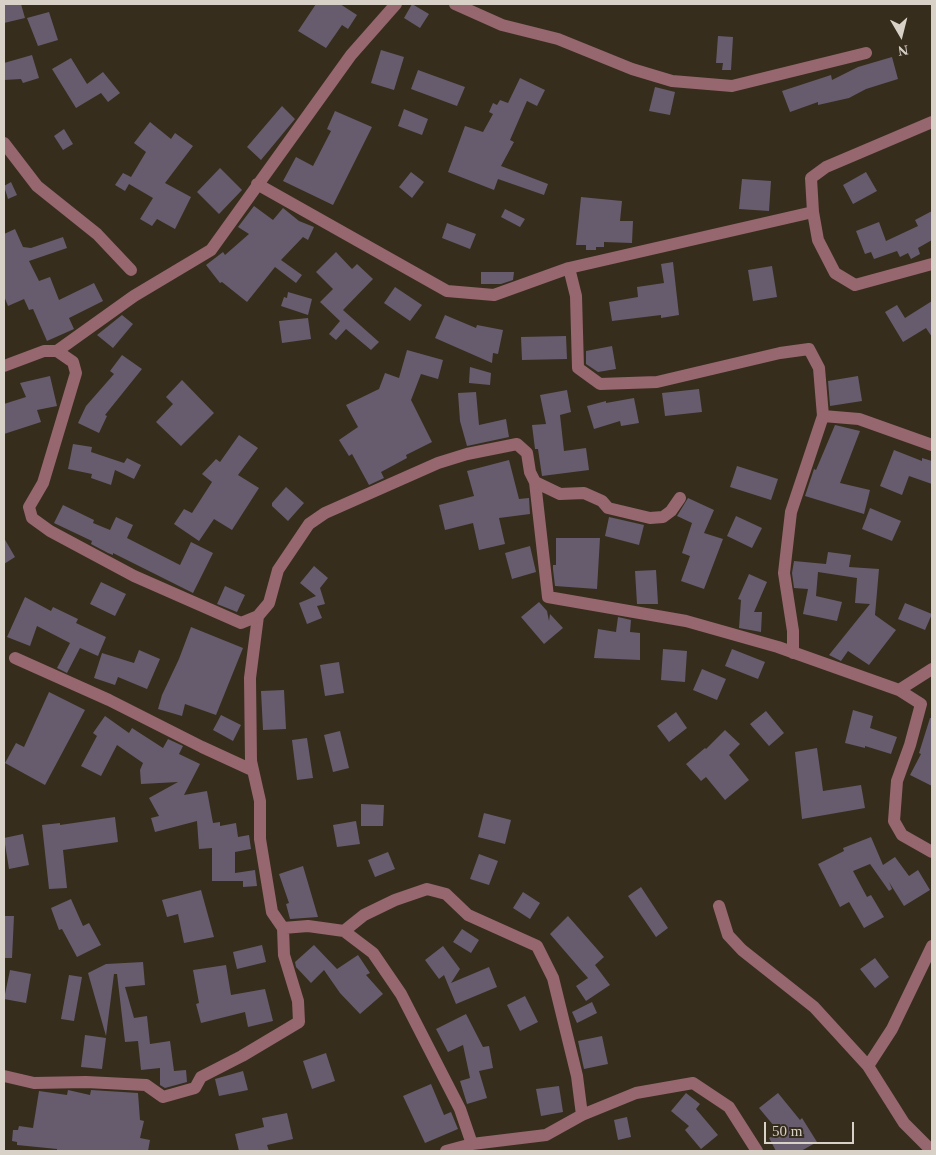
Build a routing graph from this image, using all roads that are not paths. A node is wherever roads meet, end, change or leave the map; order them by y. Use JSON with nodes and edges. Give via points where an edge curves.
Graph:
{"nodes":[{"id":1,"x":396,"y":4,"type":"edge"},
{"id":2,"x":454,"y":4,"type":"edge"},
{"id":3,"x":866,"y":54,"type":"dead end"},
{"id":4,"x":932,"y":122,"type":"edge"},
{"id":5,"x":4,"y":142,"type":"edge"},
{"id":6,"x":257,"y":184,"type":"junction"},
{"id":7,"x":812,"y":212,"type":"junction"},
{"id":8,"x":932,"y":264,"type":"edge"},
{"id":9,"x":569,"y":268,"type":"junction"},
{"id":10,"x":131,"y":270,"type":"dead end"},
{"id":11,"x":57,"y":351,"type":"junction"},
{"id":12,"x":4,"y":366,"type":"edge"},
{"id":13,"x":823,"y":416,"type":"junction"},
{"id":14,"x":932,"y":446,"type":"edge"},
{"id":15,"x":536,"y":482,"type":"junction"},
{"id":16,"x":680,"y":498,"type":"dead end"},
{"id":17,"x":258,"y":616,"type":"junction"},
{"id":18,"x":793,"y":653,"type":"junction"},
{"id":19,"x":15,"y":658,"type":"dead end"},
{"id":20,"x":932,"y":669,"type":"edge"},
{"id":21,"x":899,"y":690,"type":"junction"},
{"id":22,"x":252,"y":770,"type":"junction"},
{"id":23,"x":932,"y":852,"type":"edge"},
{"id":24,"x":718,"y":906,"type":"dead end"},
{"id":25,"x":283,"y":928,"type":"junction"},
{"id":26,"x":344,"y":931,"type":"junction"},
{"id":27,"x":932,"y":946,"type":"edge"},
{"id":28,"x":868,"y":1066,"type":"junction"},
{"id":29,"x":4,"y":1076,"type":"edge"},
{"id":30,"x":582,"y":1115,"type":"junction"},
{"id":31,"x":472,"y":1144,"type":"junction"},
{"id":32,"x":446,"y":1151,"type":"edge"},
{"id":33,"x":757,"y":1151,"type":"edge"},
{"id":34,"x":932,"y":1151,"type":"edge"}],
"edges":[{"from":1,"to":6,"type":"street","via":[[351,55]]},
{"from":2,"to":3,"type":"street","via":[[502,25],[558,39],[632,69],[672,81],[732,86]]},
{"from":4,"to":7,"type":"street","via":[[826,166],[811,178]]},
{"from":5,"to":10,"type":"street","via":[[37,186],[97,234]]},
{"from":6,"to":9,"type":"street","via":[[447,291],[494,296]]},
{"from":6,"to":11,"type":"street","via":[[211,250],[134,296]]},
{"from":7,"to":8,"type":"street","via":[[818,240],[835,273],[855,286]]},
{"from":7,"to":9,"type":"street"},
{"from":9,"to":13,"type":"street","via":[[576,296],[578,368],[600,384],[657,382],[780,352],[809,349],[819,368]]},
{"from":11,"to":12,"type":"street","via":[[44,350]]},
{"from":11,"to":17,"type":"street","via":[[73,362],[76,372],[43,483],[29,508],[32,518],[134,576],[241,623]]},
{"from":13,"to":14,"type":"street","via":[[859,419]]},
{"from":13,"to":18,"type":"street","via":[[791,512],[784,573]]},
{"from":15,"to":16,"type":"street","via":[[560,494],[584,493],[602,501],[608,508],[650,518],[663,517]]},
{"from":15,"to":17,"type":"street","via":[[530,472],[527,453],[517,444],[438,463],[325,513],[309,524],[278,570],[269,603]]},
{"from":15,"to":18,"type":"street","via":[[548,597],[686,621]]},
{"from":17,"to":22,"type":"street","via":[[250,678]]},
{"from":18,"to":21,"type":"street"},
{"from":19,"to":22,"type":"street"},
{"from":20,"to":21,"type":"street"},
{"from":21,"to":23,"type":"street","via":[[921,704],[897,781],[894,821],[902,835]]},
{"from":22,"to":25,"type":"street","via":[[260,801],[260,839],[272,912]]},
{"from":24,"to":28,"type":"street","via":[[728,935],[737,945],[814,1007]]},
{"from":25,"to":26,"type":"street","via":[[308,926]]},
{"from":25,"to":29,"type":"street","via":[[284,955],[298,1001],[299,1022],[201,1077],[195,1088],[163,1097],[146,1085],[34,1083]]},
{"from":26,"to":30,"type":"street","via":[[364,915],[427,889],[446,894],[468,915],[537,946],[553,978],[577,1076]]},
{"from":26,"to":31,"type":"street","via":[[373,953],[402,994],[460,1109]]},
{"from":27,"to":28,"type":"street","via":[[892,1030]]},
{"from":28,"to":34,"type":"street","via":[[904,1123]]},
{"from":30,"to":31,"type":"street","via":[[546,1135]]},
{"from":30,"to":33,"type":"street","via":[[636,1093],[693,1083],[729,1107]]},
{"from":31,"to":32,"type":"street"}]}
